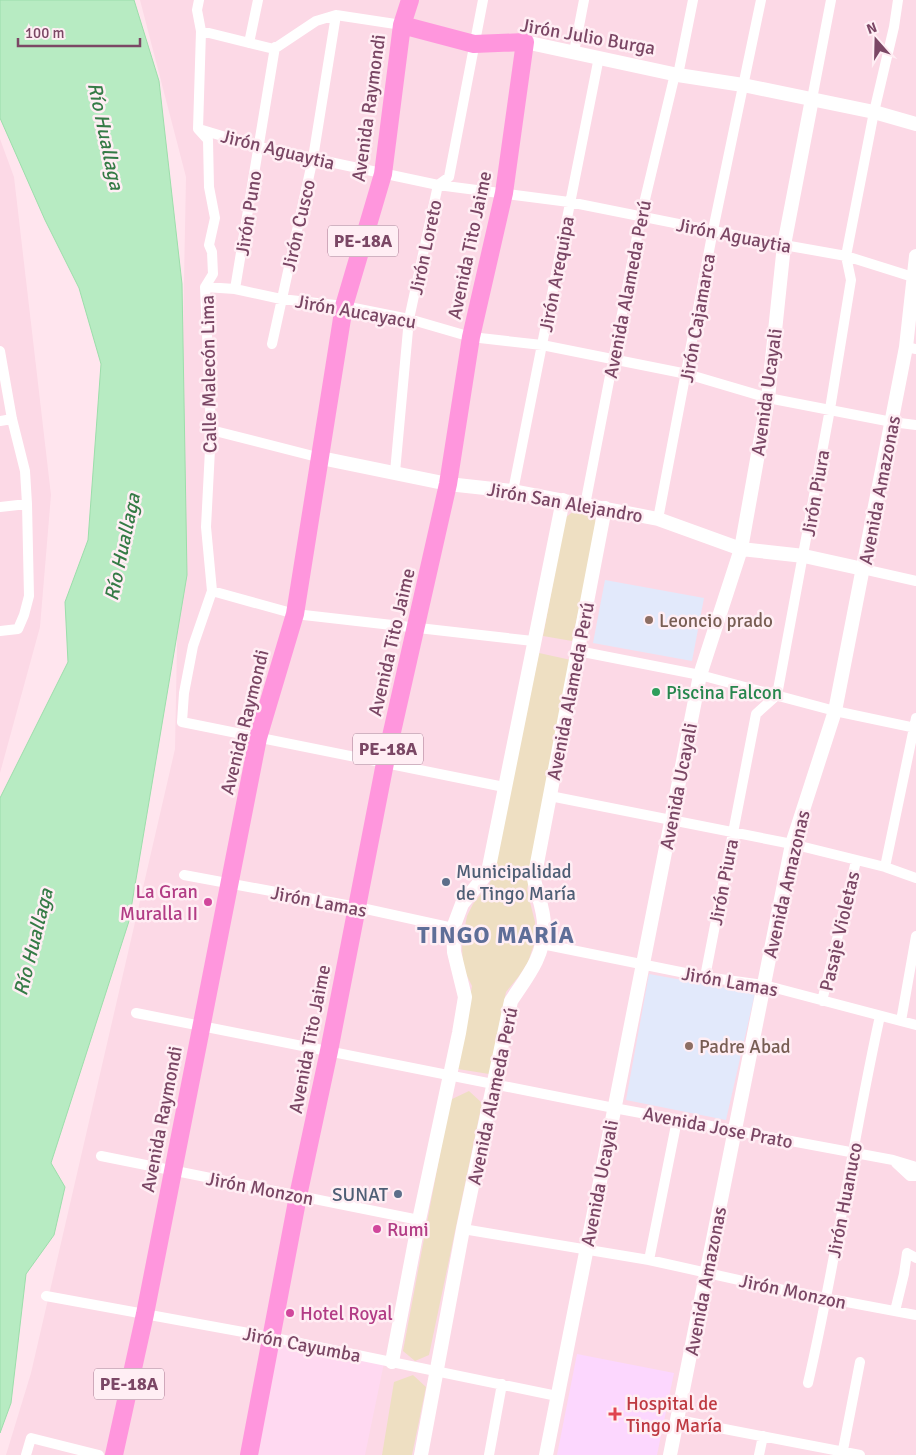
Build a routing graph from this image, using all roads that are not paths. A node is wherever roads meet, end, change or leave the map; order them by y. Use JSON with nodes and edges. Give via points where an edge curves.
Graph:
{"nodes":[{"id":1,"x":198,"y":0,"type":"edge"},
{"id":2,"x":258,"y":0,"type":"edge"},
{"id":3,"x":410,"y":0,"type":"edge"},
{"id":4,"x":483,"y":0,"type":"edge"},
{"id":5,"x":584,"y":0,"type":"edge"},
{"id":6,"x":686,"y":0,"type":"edge"},
{"id":7,"x":693,"y":0,"type":"edge"},
{"id":8,"x":761,"y":0,"type":"edge"},
{"id":9,"x":831,"y":0,"type":"edge"},
{"id":10,"x":898,"y":0,"type":"edge"},
{"id":11,"x":336,"y":15,"type":"junction"},
{"id":12,"x":402,"y":25,"type":"junction"},
{"id":13,"x":201,"y":31,"type":"junction"},
{"id":14,"x":525,"y":42,"type":"junction"},
{"id":15,"x":249,"y":43,"type":"junction"},
{"id":16,"x":474,"y":44,"type":"junction"},
{"id":17,"x":276,"y":47,"type":"junction"},
{"id":18,"x":574,"y":52,"type":"junction"},
{"id":19,"x":598,"y":57,"type":"junction"},
{"id":20,"x":675,"y":74,"type":"junction"},
{"id":21,"x":744,"y":85,"type":"junction"},
{"id":22,"x":812,"y":99,"type":"junction"},
{"id":23,"x":874,"y":112,"type":"junction"},
{"id":24,"x":916,"y":124,"type":"edge"},
{"id":25,"x":198,"y":129,"type":"junction"},
{"id":26,"x":259,"y":147,"type":"junction"},
{"id":27,"x":313,"y":158,"type":"junction"},
{"id":28,"x":383,"y":174,"type":"junction"},
{"id":29,"x":438,"y":185,"type":"junction"},
{"id":30,"x":504,"y":193,"type":"junction"},
{"id":31,"x":569,"y":202,"type":"junction"},
{"id":32,"x":641,"y":216,"type":"junction"},
{"id":33,"x":713,"y":230,"type":"junction"},
{"id":34,"x":784,"y":245,"type":"junction"},
{"id":35,"x":846,"y":256,"type":"junction"},
{"id":36,"x":916,"y":256,"type":"edge"},
{"id":37,"x":914,"y":278,"type":"edge"},
{"id":38,"x":206,"y":287,"type":"junction"},
{"id":39,"x":235,"y":289,"type":"junction"},
{"id":40,"x":281,"y":299,"type":"junction"},
{"id":41,"x":344,"y":306,"type":"junction"},
{"id":42,"x":409,"y":319,"type":"junction"},
{"id":43,"x":471,"y":337,"type":"junction"},
{"id":44,"x":272,"y":344,"type":"dead end"},
{"id":45,"x":542,"y":345,"type":"junction"},
{"id":46,"x":911,"y":348,"type":"edge"},
{"id":47,"x":0,"y":351,"type":"edge"},
{"id":48,"x":613,"y":359,"type":"junction"},
{"id":49,"x":687,"y":374,"type":"junction"},
{"id":50,"x":768,"y":398,"type":"junction"},
{"id":51,"x":830,"y":410,"type":"junction"},
{"id":52,"x":12,"y":419,"type":"junction"},
{"id":53,"x":0,"y":421,"type":"edge"},
{"id":54,"x":892,"y":422,"type":"junction"},
{"id":55,"x":916,"y":425,"type":"edge"},
{"id":56,"x":211,"y":430,"type":"junction"},
{"id":57,"x":321,"y":458,"type":"junction"},
{"id":58,"x":395,"y":472,"type":"junction"},
{"id":59,"x":448,"y":484,"type":"junction"},
{"id":60,"x":513,"y":491,"type":"junction"},
{"id":61,"x":563,"y":500,"type":"junction"},
{"id":62,"x":27,"y":504,"type":"junction"},
{"id":63,"x":585,"y":505,"type":"junction"},
{"id":64,"x":0,"y":508,"type":"edge"},
{"id":65,"x":605,"y":508,"type":"junction"},
{"id":66,"x":658,"y":519,"type":"junction"},
{"id":67,"x":741,"y":549,"type":"junction"},
{"id":68,"x":804,"y":556,"type":"junction"},
{"id":69,"x":863,"y":569,"type":"junction"},
{"id":70,"x":916,"y":581,"type":"edge"},
{"id":71,"x":212,"y":591,"type":"junction"},
{"id":72,"x":295,"y":614,"type":"junction"},
{"id":73,"x":417,"y":626,"type":"junction"},
{"id":74,"x":0,"y":631,"type":"edge"},
{"id":75,"x":533,"y":641,"type":"junction"},
{"id":76,"x":578,"y":651,"type":"junction"},
{"id":77,"x":700,"y":675,"type":"junction"},
{"id":78,"x":777,"y":695,"type":"junction"},
{"id":79,"x":835,"y":711,"type":"junction"},
{"id":80,"x":915,"y":725,"type":"edge"},
{"id":81,"x":258,"y":738,"type":"junction"},
{"id":82,"x":385,"y":763,"type":"junction"},
{"id":83,"x":504,"y":787,"type":"junction"},
{"id":84,"x":550,"y":796,"type":"junction"},
{"id":85,"x":671,"y":821,"type":"junction"},
{"id":86,"x":732,"y":833,"type":"junction"},
{"id":87,"x":792,"y":844,"type":"junction"},
{"id":88,"x":856,"y":860,"type":"junction"},
{"id":89,"x":885,"y":867,"type":"junction"},
{"id":90,"x":184,"y":875,"type":"dead end"},
{"id":91,"x":916,"y":878,"type":"edge"},
{"id":92,"x":230,"y":884,"type":"junction"},
{"id":93,"x":357,"y":907,"type":"junction"},
{"id":94,"x":453,"y":928,"type":"junction"},
{"id":95,"x":916,"y":936,"type":"edge"},
{"id":96,"x":542,"y":944,"type":"junction"},
{"id":97,"x":642,"y":965,"type":"junction"},
{"id":98,"x":705,"y":977,"type":"junction"},
{"id":99,"x":764,"y":985,"type":"junction"},
{"id":100,"x":822,"y":1001,"type":"junction"},
{"id":101,"x":136,"y":1013,"type":"dead end"},
{"id":102,"x":880,"y":1016,"type":"junction"},
{"id":103,"x":901,"y":1021,"type":"junction"},
{"id":104,"x":916,"y":1025,"type":"edge"},
{"id":105,"x":201,"y":1026,"type":"junction"},
{"id":106,"x":329,"y":1051,"type":"junction"},
{"id":107,"x":449,"y":1075,"type":"junction"},
{"id":108,"x":493,"y":1084,"type":"junction"},
{"id":109,"x":614,"y":1108,"type":"junction"},
{"id":110,"x":677,"y":1120,"type":"junction"},
{"id":111,"x":735,"y":1131,"type":"junction"},
{"id":112,"x":854,"y":1153,"type":"junction"},
{"id":113,"x":101,"y":1156,"type":"dead end"},
{"id":114,"x":893,"y":1160,"type":"junction"},
{"id":115,"x":916,"y":1167,"type":"edge"},
{"id":116,"x":173,"y":1171,"type":"junction"},
{"id":117,"x":916,"y":1176,"type":"edge"},
{"id":118,"x":298,"y":1196,"type":"junction"},
{"id":119,"x":419,"y":1220,"type":"junction"},
{"id":120,"x":463,"y":1229,"type":"junction"},
{"id":121,"x":586,"y":1249,"type":"junction"},
{"id":122,"x":911,"y":1256,"type":"edge"},
{"id":123,"x":649,"y":1260,"type":"junction"},
{"id":124,"x":707,"y":1272,"type":"junction"},
{"id":125,"x":46,"y":1296,"type":"dead end"},
{"id":126,"x":825,"y":1298,"type":"junction"},
{"id":127,"x":895,"y":1311,"type":"junction"},
{"id":128,"x":144,"y":1314,"type":"junction"},
{"id":129,"x":916,"y":1315,"type":"edge"},
{"id":130,"x":270,"y":1337,"type":"junction"},
{"id":131,"x":392,"y":1362,"type":"junction"},
{"id":132,"x":860,"y":1362,"type":"dead end"},
{"id":133,"x":436,"y":1371,"type":"junction"},
{"id":134,"x":808,"y":1383,"type":"dead end"},
{"id":135,"x":502,"y":1384,"type":"junction"},
{"id":136,"x":557,"y":1396,"type":"junction"},
{"id":137,"x":678,"y":1420,"type":"junction"},
{"id":138,"x":763,"y":1436,"type":"junction"},
{"id":139,"x":842,"y":1453,"type":"edge"},
{"id":140,"x":26,"y":1455,"type":"edge"},
{"id":141,"x":99,"y":1455,"type":"edge"},
{"id":142,"x":114,"y":1455,"type":"edge"},
{"id":143,"x":248,"y":1455,"type":"edge"},
{"id":144,"x":421,"y":1455,"type":"edge"},
{"id":145,"x":489,"y":1455,"type":"edge"},
{"id":146,"x":546,"y":1455,"type":"edge"},
{"id":147,"x":670,"y":1455,"type":"edge"},
{"id":148,"x":759,"y":1455,"type":"edge"},
{"id":149,"x":860,"y":1455,"type":"edge"}],
"edges":[{"from":1,"to":13,"type":"street","name":"Calle Malecón Lima"},
{"from":2,"to":15,"type":"street"},
{"from":3,"to":12,"type":"highway","name":"Avenida Raymondi","number":"PE-18A"},
{"from":4,"to":16,"type":"street","name":"Jirón Loreto"},
{"from":5,"to":18,"type":"street"},
{"from":6,"to":20,"type":"street","name":"Avenida Alameda Perú"},
{"from":7,"to":20,"type":"street","name":"Avenida Alameda Perú"},
{"from":8,"to":21,"type":"street","name":"Jirón Cajamarca"},
{"from":9,"to":22,"type":"street","name":"Avenida Ucayali"},
{"from":10,"to":23,"type":"street","name":"Jirón Piura"},
{"from":11,"to":12,"type":"street","name":"Jirón Julio Burga"},
{"from":11,"to":17,"type":"street","name":"Jirón Julio Burga","via":[[316,21]]},
{"from":11,"to":27,"type":"street","name":"Jirón Cusco"},
{"from":12,"to":16,"type":"highway","name":"Jirón Julio Burga"},
{"from":12,"to":28,"type":"highway","name":"Avenida Raymondi","number":"PE-18A"},
{"from":13,"to":15,"type":"street"},
{"from":13,"to":25,"type":"street","name":"Calle Malecón Lima"},
{"from":14,"to":16,"type":"highway","name":"Jirón Julio Burga"},
{"from":14,"to":18,"type":"street","name":"Jirón Julio Burga"},
{"from":14,"to":30,"type":"highway","name":"Avenida Tito Jaime","number":"PE-18A"},
{"from":15,"to":17,"type":"street"},
{"from":16,"to":29,"type":"street","name":"Jirón Loreto","via":[[449,177]]},
{"from":17,"to":26,"type":"street","name":"Jirón Puno"},
{"from":18,"to":19,"type":"street","name":"Jirón Julio Burga"},
{"from":19,"to":20,"type":"street","name":"Jirón Julio Burga"},
{"from":19,"to":31,"type":"street","name":"Jirón Arequipa"},
{"from":20,"to":21,"type":"street","name":"Jirón Julio Burga"},
{"from":20,"to":32,"type":"street","name":"Avenida Alameda Perú"},
{"from":21,"to":22,"type":"street","name":"Jirón Julio Burga"},
{"from":21,"to":33,"type":"street","name":"Jirón Cajamarca"},
{"from":22,"to":23,"type":"street","name":"Jirón Julio Burga"},
{"from":22,"to":34,"type":"street","name":"Avenida Ucayali"},
{"from":23,"to":24,"type":"street","name":"Jirón Julio Burga"},
{"from":23,"to":35,"type":"street","name":"Jirón Piura"},
{"from":25,"to":26,"type":"street","name":"Jirón Aguaytia"},
{"from":25,"to":38,"type":"street","name":"Calle Malecón Lima","via":[[208,140],[209,187],[215,218],[209,245],[213,274]]},
{"from":26,"to":27,"type":"street","name":"Jirón Aguaytia"},
{"from":26,"to":39,"type":"street","name":"Jirón Puno"},
{"from":27,"to":28,"type":"street","name":"Jirón Aguaytia"},
{"from":27,"to":40,"type":"street","name":"Jirón Cusco"},
{"from":28,"to":29,"type":"street","name":"Jirón Aguaytia"},
{"from":28,"to":41,"type":"highway","name":"Avenida Raymondi","number":"PE-18A"},
{"from":29,"to":30,"type":"street","name":"Jirón Aguaytia"},
{"from":29,"to":42,"type":"street","name":"Jirón Loreto"},
{"from":30,"to":31,"type":"street","name":"Jirón Aguaytia"},
{"from":30,"to":43,"type":"highway","name":"Avenida Tito Jaime","number":"PE-18A"},
{"from":31,"to":32,"type":"street","name":"Jirón Aguaytia"},
{"from":31,"to":45,"type":"street","name":"Jirón Arequipa"},
{"from":32,"to":33,"type":"street","name":"Jirón Aguaytia"},
{"from":32,"to":48,"type":"street","name":"Avenida Alameda Perú"},
{"from":33,"to":34,"type":"street","name":"Jirón Aguaytia"},
{"from":33,"to":49,"type":"street","name":"Jirón Cajamarca"},
{"from":34,"to":35,"type":"street","name":"Jirón Aguaytia"},
{"from":34,"to":50,"type":"street","name":"Avenida Ucayali"},
{"from":35,"to":37,"type":"street","name":"Jirón Aguaytia"},
{"from":35,"to":51,"type":"street","name":"Jirón Piura","via":[[851,280]]},
{"from":36,"to":37,"type":"street","name":"Avenida Amazonas"},
{"from":37,"to":46,"type":"street","name":"Avenida Amazonas"},
{"from":38,"to":39,"type":"street","name":"Jirón Aucayacu"},
{"from":38,"to":56,"type":"street","name":"Calle Malecón Lima"},
{"from":39,"to":40,"type":"street","name":"Jirón Aucayacu"},
{"from":40,"to":41,"type":"street","name":"Jirón Aucayacu"},
{"from":40,"to":44,"type":"street","name":"Jirón Cusco"},
{"from":41,"to":42,"type":"street","name":"Jirón Aucayacu"},
{"from":41,"to":57,"type":"highway","name":"Avenida Raymondi","number":"PE-18A"},
{"from":42,"to":43,"type":"street","name":"Jirón Aucayacu"},
{"from":42,"to":58,"type":"street","name":"Jirón Loreto"},
{"from":43,"to":45,"type":"street","name":"Jirón Aucayacu"},
{"from":43,"to":59,"type":"highway","name":"Avenida Tito Jaime","number":"PE-18A"},
{"from":45,"to":48,"type":"street","name":"Jirón Aucayacu"},
{"from":45,"to":60,"type":"street","name":"Jirón Arequipa"},
{"from":46,"to":54,"type":"street","name":"Avenida Amazonas"},
{"from":47,"to":52,"type":"street"},
{"from":48,"to":49,"type":"street","name":"Jirón Aucayacu"},
{"from":48,"to":63,"type":"street","name":"Avenida Alameda Perú"},
{"from":49,"to":50,"type":"street","name":"Jirón Aucayacu"},
{"from":49,"to":66,"type":"street","name":"Jirón Cajamarca"},
{"from":50,"to":51,"type":"street","name":"Jirón Aucayacu"},
{"from":50,"to":67,"type":"street","name":"Avenida Ucayali"},
{"from":51,"to":54,"type":"street","name":"Jirón Aucayacu"},
{"from":51,"to":68,"type":"street","name":"Jirón Piura"},
{"from":52,"to":53,"type":"street"},
{"from":52,"to":62,"type":"street","via":[[24,471]]},
{"from":54,"to":55,"type":"street","name":"Jirón Aucayacu"},
{"from":54,"to":69,"type":"street","name":"Avenida Amazonas"},
{"from":56,"to":57,"type":"street","name":"Jirón San Alejandro"},
{"from":56,"to":71,"type":"street","name":"Calle Malecón Lima","via":[[206,527]]},
{"from":57,"to":58,"type":"street","name":"Jirón San Alejandro"},
{"from":57,"to":72,"type":"highway","name":"Avenida Raymondi","number":"PE-18A"},
{"from":58,"to":59,"type":"street","name":"Jirón San Alejandro"},
{"from":59,"to":60,"type":"street","name":"Jirón San Alejandro"},
{"from":59,"to":73,"type":"highway","name":"Avenida Tito Jaime","number":"PE-18A"},
{"from":60,"to":61,"type":"street","name":"Jirón San Alejandro"},
{"from":61,"to":63,"type":"street","name":"Jirón San Alejandro"},
{"from":61,"to":75,"type":"street"},
{"from":62,"to":64,"type":"street"},
{"from":62,"to":74,"type":"street","via":[[29,596],[18,629]]},
{"from":63,"to":65,"type":"street","name":"Jirón San Alejandro"},
{"from":65,"to":66,"type":"street","name":"Jirón San Alejandro"},
{"from":65,"to":76,"type":"street","name":"Avenida Alameda Perú"},
{"from":66,"to":67,"type":"street","name":"Jirón San Alejandro"},
{"from":67,"to":68,"type":"street","name":"Jirón San Alejandro"},
{"from":67,"to":77,"type":"street","name":"Avenida Ucayali"},
{"from":68,"to":69,"type":"street","name":"Jirón San Alejandro"},
{"from":68,"to":78,"type":"street","name":"Jirón Piura"},
{"from":69,"to":70,"type":"street","name":"Jirón San Alejandro"},
{"from":69,"to":79,"type":"street","name":"Avenida Amazonas"},
{"from":71,"to":72,"type":"street"},
{"from":71,"to":81,"type":"street","name":"Calle Malecón Lima","via":[[193,646],[182,722]]},
{"from":72,"to":73,"type":"street"},
{"from":72,"to":81,"type":"highway","name":"Avenida Raymondi","number":"PE-18A"},
{"from":73,"to":75,"type":"street"},
{"from":73,"to":82,"type":"highway","name":"Avenida Tito Jaime","number":"PE-18A"},
{"from":75,"to":83,"type":"street"},
{"from":76,"to":77,"type":"street"},
{"from":76,"to":84,"type":"street","name":"Avenida Alameda Perú"},
{"from":77,"to":78,"type":"street"},
{"from":77,"to":85,"type":"street","name":"Avenida Ucayali"},
{"from":78,"to":79,"type":"street"},
{"from":78,"to":86,"type":"street","name":"Jirón Piura","via":[[756,714]]},
{"from":79,"to":80,"type":"street"},
{"from":79,"to":87,"type":"street","name":"Avenida Amazonas"},
{"from":80,"to":89,"type":"street"},
{"from":81,"to":82,"type":"street"},
{"from":81,"to":92,"type":"highway","name":"Avenida Raymondi","number":"PE-18A"},
{"from":82,"to":83,"type":"street"},
{"from":82,"to":93,"type":"highway","name":"Avenida Tito Jaime","number":"PE-18A"},
{"from":83,"to":94,"type":"street","via":[[488,872],[462,904]]},
{"from":84,"to":85,"type":"street"},
{"from":84,"to":96,"type":"street","name":"Avenida Alameda Perú","via":[[534,878],[543,914]]},
{"from":85,"to":86,"type":"street"},
{"from":85,"to":97,"type":"street","name":"Avenida Ucayali"},
{"from":86,"to":87,"type":"street"},
{"from":86,"to":98,"type":"street","name":"Jirón Piura"},
{"from":87,"to":88,"type":"street"},
{"from":87,"to":99,"type":"street","name":"Avenida Amazonas"},
{"from":88,"to":89,"type":"street"},
{"from":88,"to":100,"type":"street","name":"Pasaje Violetas"},
{"from":89,"to":91,"type":"street"},
{"from":90,"to":92,"type":"street","name":"Jirón Lamas"},
{"from":92,"to":93,"type":"street","name":"Jirón Lamas"},
{"from":92,"to":105,"type":"highway","name":"Avenida Raymondi","number":"PE-18A"},
{"from":93,"to":94,"type":"street","name":"Jirón Lamas"},
{"from":93,"to":106,"type":"highway","name":"Avenida Tito Jaime","number":"PE-18A"},
{"from":94,"to":107,"type":"street","via":[[454,952],[465,997]]},
{"from":95,"to":103,"type":"street"},
{"from":96,"to":97,"type":"street","name":"Jirón Lamas"},
{"from":96,"to":108,"type":"street","name":"Avenida Alameda Perú","via":[[532,971],[512,1001]]},
{"from":97,"to":98,"type":"street","name":"Jirón Lamas"},
{"from":97,"to":109,"type":"street","name":"Avenida Ucayali"},
{"from":98,"to":99,"type":"street","name":"Jirón Lamas"},
{"from":99,"to":100,"type":"street","name":"Jirón Lamas"},
{"from":99,"to":111,"type":"street","name":"Avenida Amazonas"},
{"from":100,"to":102,"type":"street","name":"Jirón Lamas"},
{"from":101,"to":105,"type":"street","name":"Avenida Jose Prato"},
{"from":102,"to":103,"type":"street","name":"Jirón Lamas"},
{"from":102,"to":112,"type":"street","name":"Jirón Huanuco"},
{"from":103,"to":104,"type":"street","name":"Jirón Lamas"},
{"from":105,"to":106,"type":"street","name":"Avenida Jose Prato"},
{"from":105,"to":116,"type":"highway","name":"Avenida Raymondi","number":"PE-18A"},
{"from":106,"to":107,"type":"street","name":"Avenida Jose Prato"},
{"from":106,"to":118,"type":"highway","name":"Avenida Tito Jaime","number":"PE-18A"},
{"from":107,"to":108,"type":"street","name":"Avenida Jose Prato"},
{"from":107,"to":119,"type":"street"},
{"from":108,"to":109,"type":"street","name":"Avenida Jose Prato"},
{"from":108,"to":120,"type":"street","name":"Avenida Alameda Perú"},
{"from":109,"to":110,"type":"street","name":"Avenida Jose Prato"},
{"from":109,"to":121,"type":"street","name":"Avenida Ucayali"},
{"from":110,"to":111,"type":"street","name":"Avenida Jose Prato"},
{"from":110,"to":123,"type":"street"},
{"from":111,"to":112,"type":"street","name":"Avenida Jose Prato"},
{"from":111,"to":124,"type":"street","name":"Avenida Amazonas"},
{"from":112,"to":114,"type":"street","name":"Avenida Jose Prato"},
{"from":112,"to":126,"type":"street","name":"Jirón Huanuco"},
{"from":113,"to":116,"type":"street","name":"Jirón Monzon"},
{"from":114,"to":115,"type":"street","name":"Avenida Jose Prato"},
{"from":114,"to":117,"type":"street","via":[[910,1176]]},
{"from":116,"to":118,"type":"street","name":"Jirón Monzon"},
{"from":116,"to":128,"type":"highway","name":"Avenida Raymondi","number":"PE-18A"},
{"from":118,"to":119,"type":"street","name":"Jirón Monzon"},
{"from":118,"to":130,"type":"highway","name":"Avenida Tito Jaime","number":"PE-18A"},
{"from":119,"to":131,"type":"street"},
{"from":120,"to":121,"type":"street","name":"Jirón Monzon"},
{"from":120,"to":133,"type":"street","name":"Avenida Alameda Perú"},
{"from":121,"to":123,"type":"street","name":"Jirón Monzon"},
{"from":121,"to":136,"type":"street","name":"Avenida Ucayali"},
{"from":122,"to":127,"type":"street"},
{"from":123,"to":124,"type":"street","name":"Jirón Monzon"},
{"from":124,"to":126,"type":"street","name":"Jirón Monzon"},
{"from":124,"to":137,"type":"street","name":"Avenida Amazonas"},
{"from":125,"to":128,"type":"street","name":"Jirón Cayumba"},
{"from":126,"to":127,"type":"street","name":"Jirón Monzon"},
{"from":126,"to":134,"type":"street","name":"Jirón Huanuco"},
{"from":127,"to":129,"type":"street","name":"Jirón Monzon"},
{"from":128,"to":130,"type":"street","name":"Jirón Cayumba"},
{"from":128,"to":142,"type":"highway","name":"Avenida Raymondi","number":"PE-18A"},
{"from":130,"to":131,"type":"street","name":"Jirón Cayumba"},
{"from":130,"to":143,"type":"highway","name":"Avenida Tito Jaime","number":"PE-18A"},
{"from":131,"to":133,"type":"street","name":"Jirón Cayumba"},
{"from":132,"to":139,"type":"street"},
{"from":133,"to":135,"type":"street","name":"Jirón Cayumba"},
{"from":133,"to":144,"type":"street","name":"Avenida Alameda Perú"},
{"from":135,"to":136,"type":"street","name":"Jirón Cayumba"},
{"from":135,"to":145,"type":"street"},
{"from":136,"to":146,"type":"street","name":"Avenida Ucayali"},
{"from":137,"to":138,"type":"street"},
{"from":137,"to":147,"type":"street","name":"Avenida Amazonas"},
{"from":138,"to":139,"type":"street"},
{"from":138,"to":148,"type":"street"},
{"from":139,"to":149,"type":"street"},
{"from":140,"to":141,"type":"street","via":[[31,1438]]}]}
